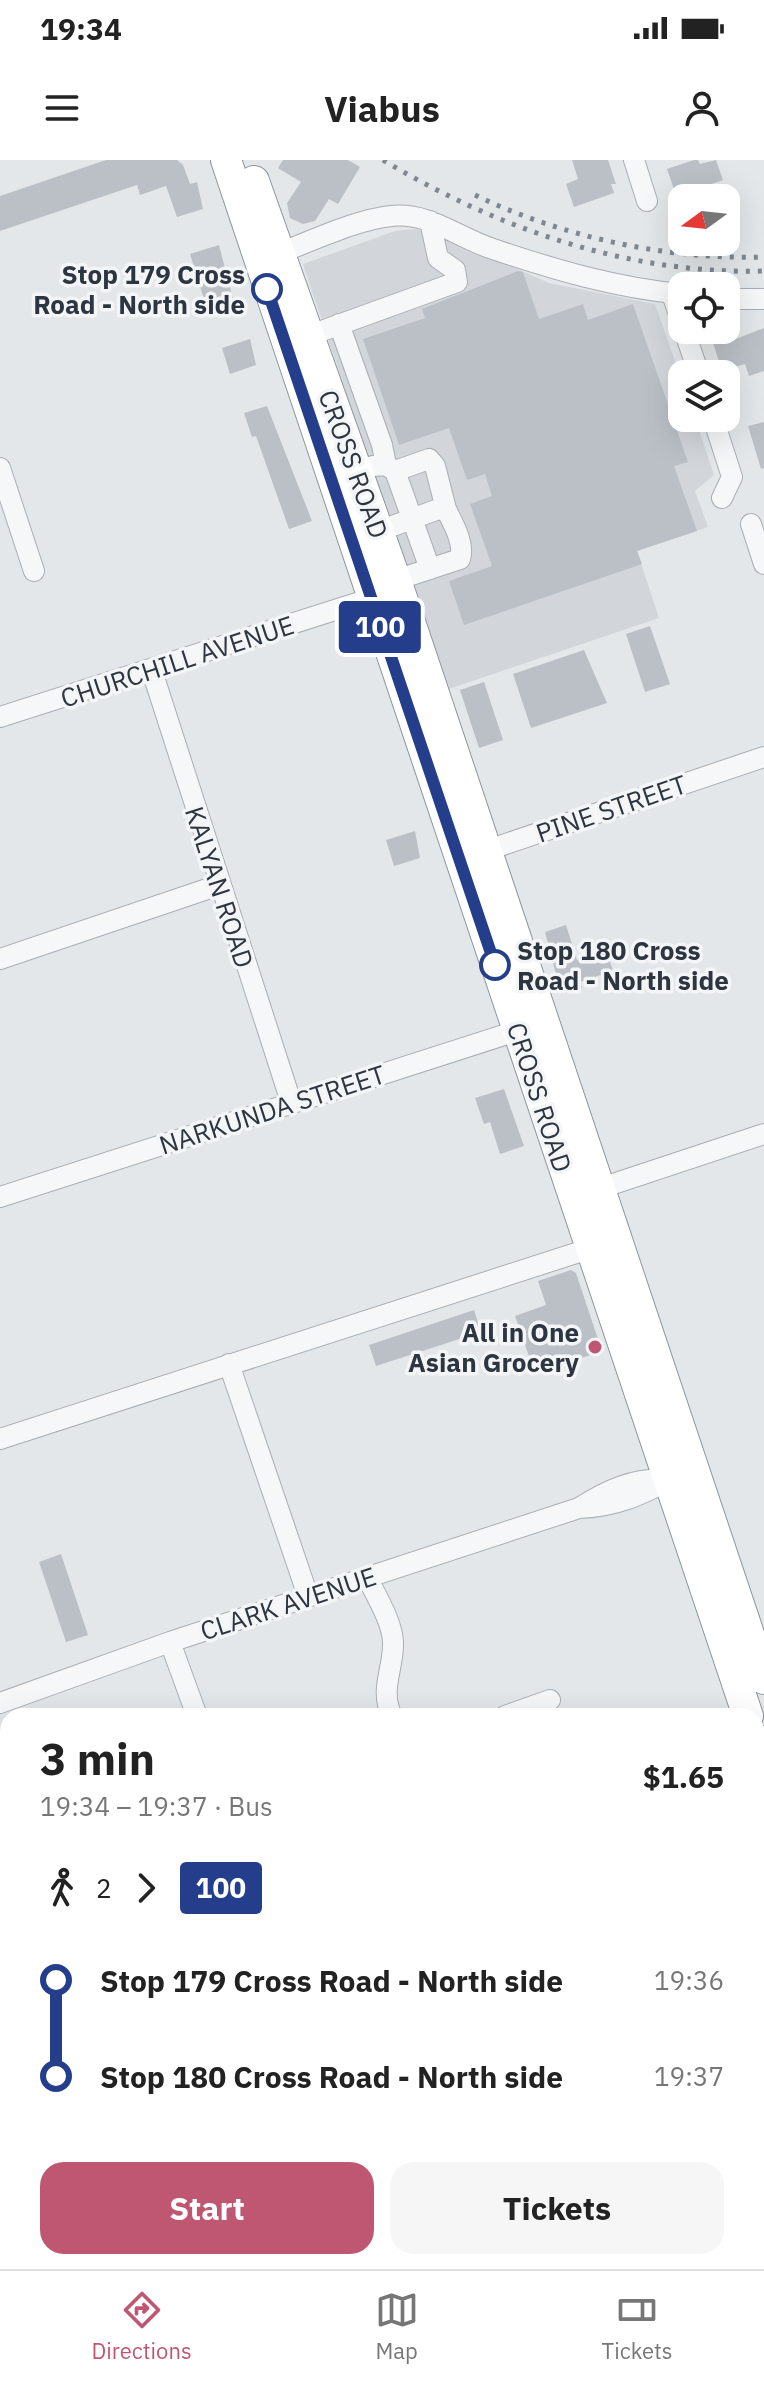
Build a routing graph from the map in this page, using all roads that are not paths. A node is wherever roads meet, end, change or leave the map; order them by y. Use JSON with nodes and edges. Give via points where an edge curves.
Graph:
{"nodes":[{"id":1,"x":226,"y":160,"type":"edge"},
{"id":2,"x":247,"y":160,"type":"edge"},
{"id":3,"x":634,"y":160,"type":"edge"},
{"id":4,"x":647,"y":201,"type":"dead end"},
{"id":5,"x":430,"y":221,"type":"junction"},
{"id":6,"x":268,"y":257,"type":"junction"},
{"id":7,"x":668,"y":293,"type":"edge"},
{"id":8,"x":740,"y":299,"type":"edge"},
{"id":9,"x":764,"y":299,"type":"edge"},
{"id":10,"x":339,"y":324,"type":"junction"},
{"id":11,"x":308,"y":336,"type":"junction"},
{"id":12,"x":718,"y":432,"type":"edge"},
{"id":13,"x":0,"y":468,"type":"edge"},
{"id":14,"x":379,"y":469,"type":"junction"},
{"id":15,"x":722,"y":498,"type":"dead end"},
{"id":16,"x":446,"y":509,"type":"junction"},
{"id":17,"x":412,"y":519,"type":"junction"},
{"id":18,"x":751,"y":524,"type":"dead end"},
{"id":19,"x":379,"y":531,"type":"junction"},
{"id":20,"x":764,"y":564,"type":"edge"},
{"id":21,"x":430,"y":569,"type":"junction"},
{"id":22,"x":34,"y":571,"type":"dead end"},
{"id":23,"x":398,"y":585,"type":"junction"},
{"id":24,"x":371,"y":599,"type":"junction"},
{"id":25,"x":152,"y":671,"type":"junction"},
{"id":26,"x":0,"y":717,"type":"edge"},
{"id":27,"x":764,"y":757,"type":"edge"},
{"id":28,"x":473,"y":856,"type":"junction"},
{"id":29,"x":219,"y":885,"type":"junction"},
{"id":30,"x":0,"y":959,"type":"edge"},
{"id":31,"x":531,"y":1026,"type":"junction"},
{"id":32,"x":291,"y":1102,"type":"junction"},
{"id":33,"x":764,"y":1134,"type":"edge"},
{"id":34,"x":587,"y":1192,"type":"junction"},
{"id":35,"x":0,"y":1197,"type":"edge"},
{"id":36,"x":604,"y":1244,"type":"junction"},
{"id":37,"x":229,"y":1364,"type":"junction"},
{"id":38,"x":0,"y":1439,"type":"edge"},
{"id":39,"x":682,"y":1476,"type":"junction"},
{"id":40,"x":367,"y":1577,"type":"junction"},
{"id":41,"x":308,"y":1596,"type":"junction"},
{"id":42,"x":170,"y":1642,"type":"junction"},
{"id":43,"x":764,"y":1678,"type":"edge"},
{"id":44,"x":550,"y":1700,"type":"dead end"},
{"id":45,"x":0,"y":1703,"type":"edge"},
{"id":46,"x":194,"y":1708,"type":"edge"},
{"id":47,"x":389,"y":1708,"type":"edge"},
{"id":48,"x":528,"y":1708,"type":"edge"},
{"id":49,"x":746,"y":1708,"type":"edge"}],
"edges":[{"from":1,"to":6,"type":"highway","name":"CROSS ROAD"},
{"from":2,"to":6,"type":"highway","name":"CROSS ROAD"},
{"from":3,"to":4,"type":"street"},
{"from":5,"to":6,"type":"street","via":[[406,216],[374,219]]},
{"from":5,"to":7,"type":"street","via":[[489,248],[612,286]]},
{"from":5,"to":10,"type":"street","via":[[438,258],[455,270],[457,282]]},
{"from":6,"to":11,"type":"highway","name":"CROSS ROAD"},
{"from":6,"to":24,"type":"highway","name":"CROSS ROAD"},
{"from":8,"to":9,"type":"street"},
{"from":10,"to":11,"type":"street"},
{"from":10,"to":14,"type":"street","via":[[382,445]]},
{"from":11,"to":14,"type":"highway","name":"CROSS ROAD"},
{"from":12,"to":15,"type":"street","via":[[732,477]]},
{"from":13,"to":22,"type":"street"},
{"from":14,"to":16,"type":"street","via":[[429,459]]},
{"from":14,"to":17,"type":"street"},
{"from":14,"to":19,"type":"highway","name":"CROSS ROAD"},
{"from":16,"to":17,"type":"street"},
{"from":16,"to":21,"type":"street","name":"CHURCHILL AVENUE","via":[[463,551],[460,559]]},
{"from":17,"to":19,"type":"street"},
{"from":17,"to":21,"type":"street"},
{"from":18,"to":20,"type":"street"},
{"from":19,"to":23,"type":"highway","name":"CROSS ROAD"},
{"from":21,"to":23,"type":"street","name":"CHURCHILL AVENUE"},
{"from":23,"to":24,"type":"street","name":"CHURCHILL AVENUE"},
{"from":23,"to":28,"type":"highway","name":"CROSS ROAD"},
{"from":24,"to":25,"type":"street","name":"CHURCHILL AVENUE"},
{"from":24,"to":28,"type":"highway","name":"CROSS ROAD"},
{"from":25,"to":26,"type":"street","name":"CHURCHILL AVENUE"},
{"from":25,"to":29,"type":"street","name":"KALYAN ROAD"},
{"from":27,"to":28,"type":"street","name":"PINE STREET"},
{"from":28,"to":31,"type":"highway","name":"CROSS ROAD"},
{"from":29,"to":30,"type":"street"},
{"from":29,"to":32,"type":"street","name":"KALYAN ROAD"},
{"from":31,"to":32,"type":"street","name":"NARKUNDA STREET"},
{"from":31,"to":34,"type":"highway","name":"CROSS ROAD"},
{"from":32,"to":35,"type":"street","name":"NARKUNDA STREET"},
{"from":33,"to":34,"type":"street"},
{"from":34,"to":36,"type":"highway","name":"CROSS ROAD"},
{"from":36,"to":37,"type":"street"},
{"from":36,"to":39,"type":"highway","name":"CROSS ROAD"},
{"from":37,"to":38,"type":"street"},
{"from":37,"to":41,"type":"street"},
{"from":39,"to":40,"type":"street","name":"CLARK AVENUE","via":[[613,1506],[579,1508]]},
{"from":39,"to":43,"type":"highway","name":"CROSS ROAD"},
{"from":39,"to":49,"type":"highway","name":"CROSS ROAD"},
{"from":40,"to":41,"type":"street","name":"CLARK AVENUE"},
{"from":40,"to":47,"type":"street","via":[[393,1642],[386,1684]]},
{"from":41,"to":42,"type":"street","name":"CLARK AVENUE"},
{"from":42,"to":45,"type":"street","name":"CLARK AVENUE"},
{"from":42,"to":46,"type":"street"},
{"from":44,"to":48,"type":"street"}]}
